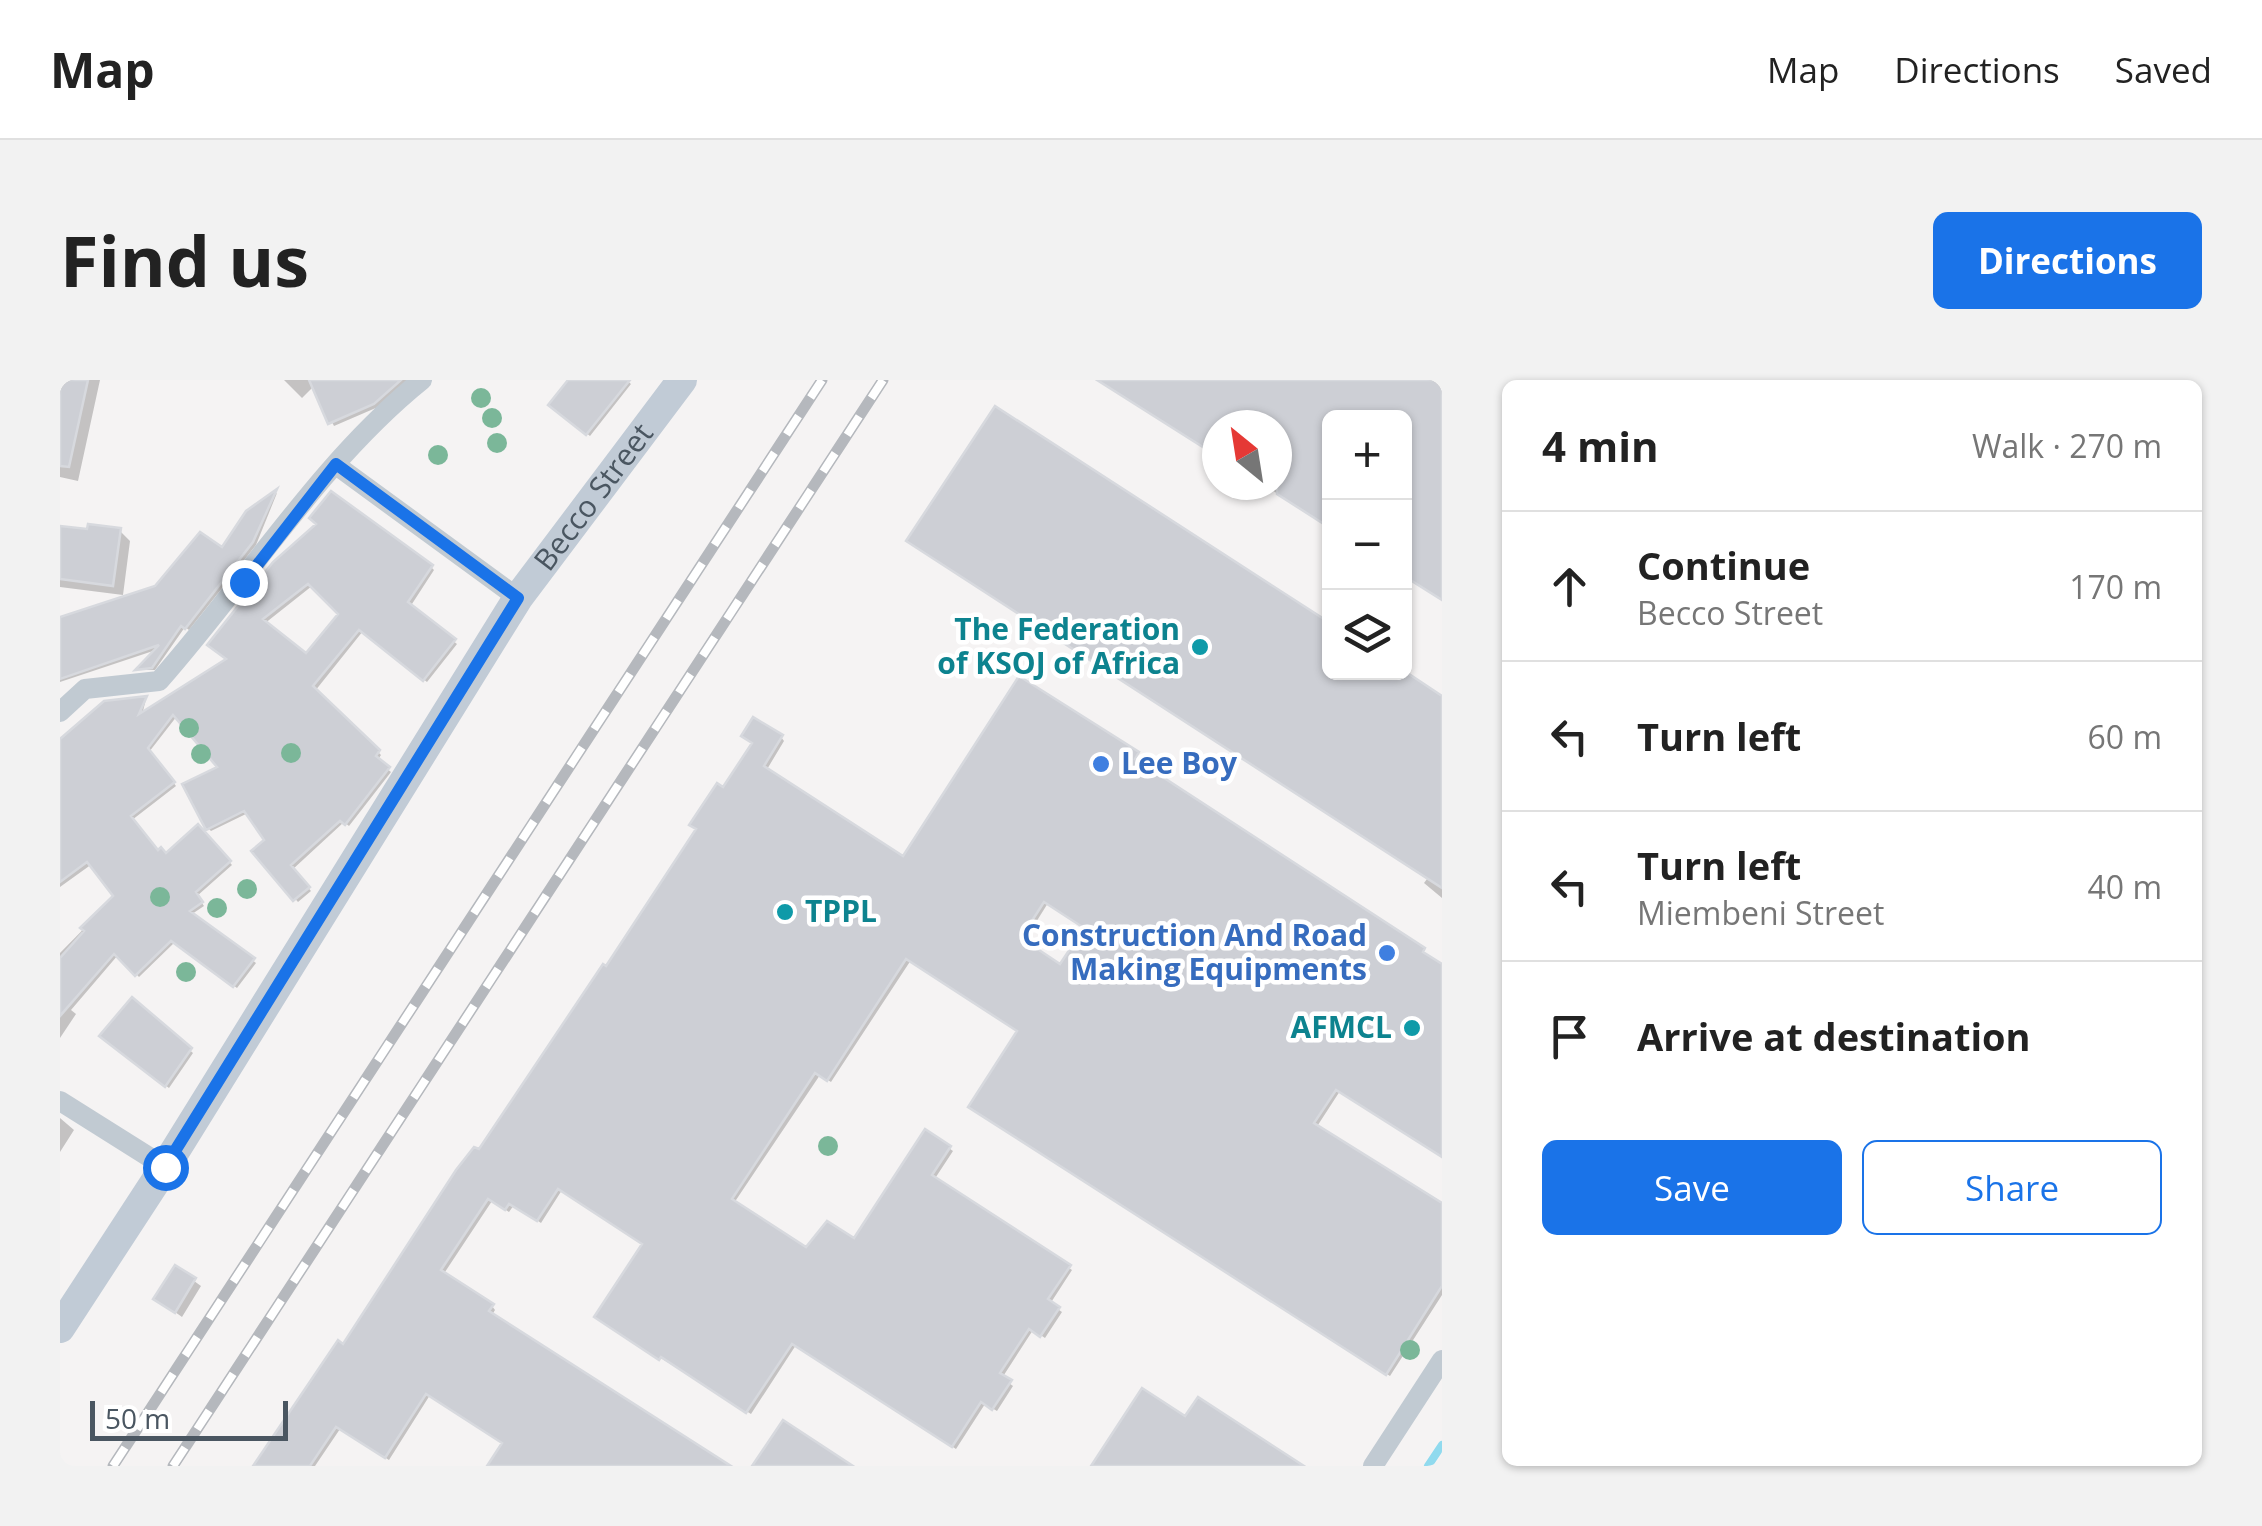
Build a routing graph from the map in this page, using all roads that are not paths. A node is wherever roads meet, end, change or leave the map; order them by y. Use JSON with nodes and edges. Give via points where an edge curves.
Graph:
{"nodes":[{"id":1,"x":422,"y":380,"type":"edge"},
{"id":2,"x":682,"y":380,"type":"edge"},
{"id":3,"x":336,"y":464,"type":"junction"},
{"id":4,"x":518,"y":598,"type":"junction"},
{"id":5,"x":60,"y":712,"type":"edge"},
{"id":6,"x":60,"y":1101,"type":"edge"},
{"id":7,"x":165,"y":1167,"type":"junction"},
{"id":8,"x":60,"y":1328,"type":"edge"},
{"id":9,"x":1442,"y":1360,"type":"edge"},
{"id":10,"x":1373,"y":1466,"type":"edge"}],
"edges":[{"from":1,"to":3,"type":"street"},
{"from":2,"to":4,"type":"street","name":"Becco Street"},
{"from":3,"to":4,"type":"street"},
{"from":3,"to":5,"type":"street","via":[[159,681],[85,688]]},
{"from":4,"to":7,"type":"street","name":"Becco Street"},
{"from":6,"to":7,"type":"street"},
{"from":7,"to":8,"type":"street","name":"Becco Street"},
{"from":9,"to":10,"type":"street"}]}
